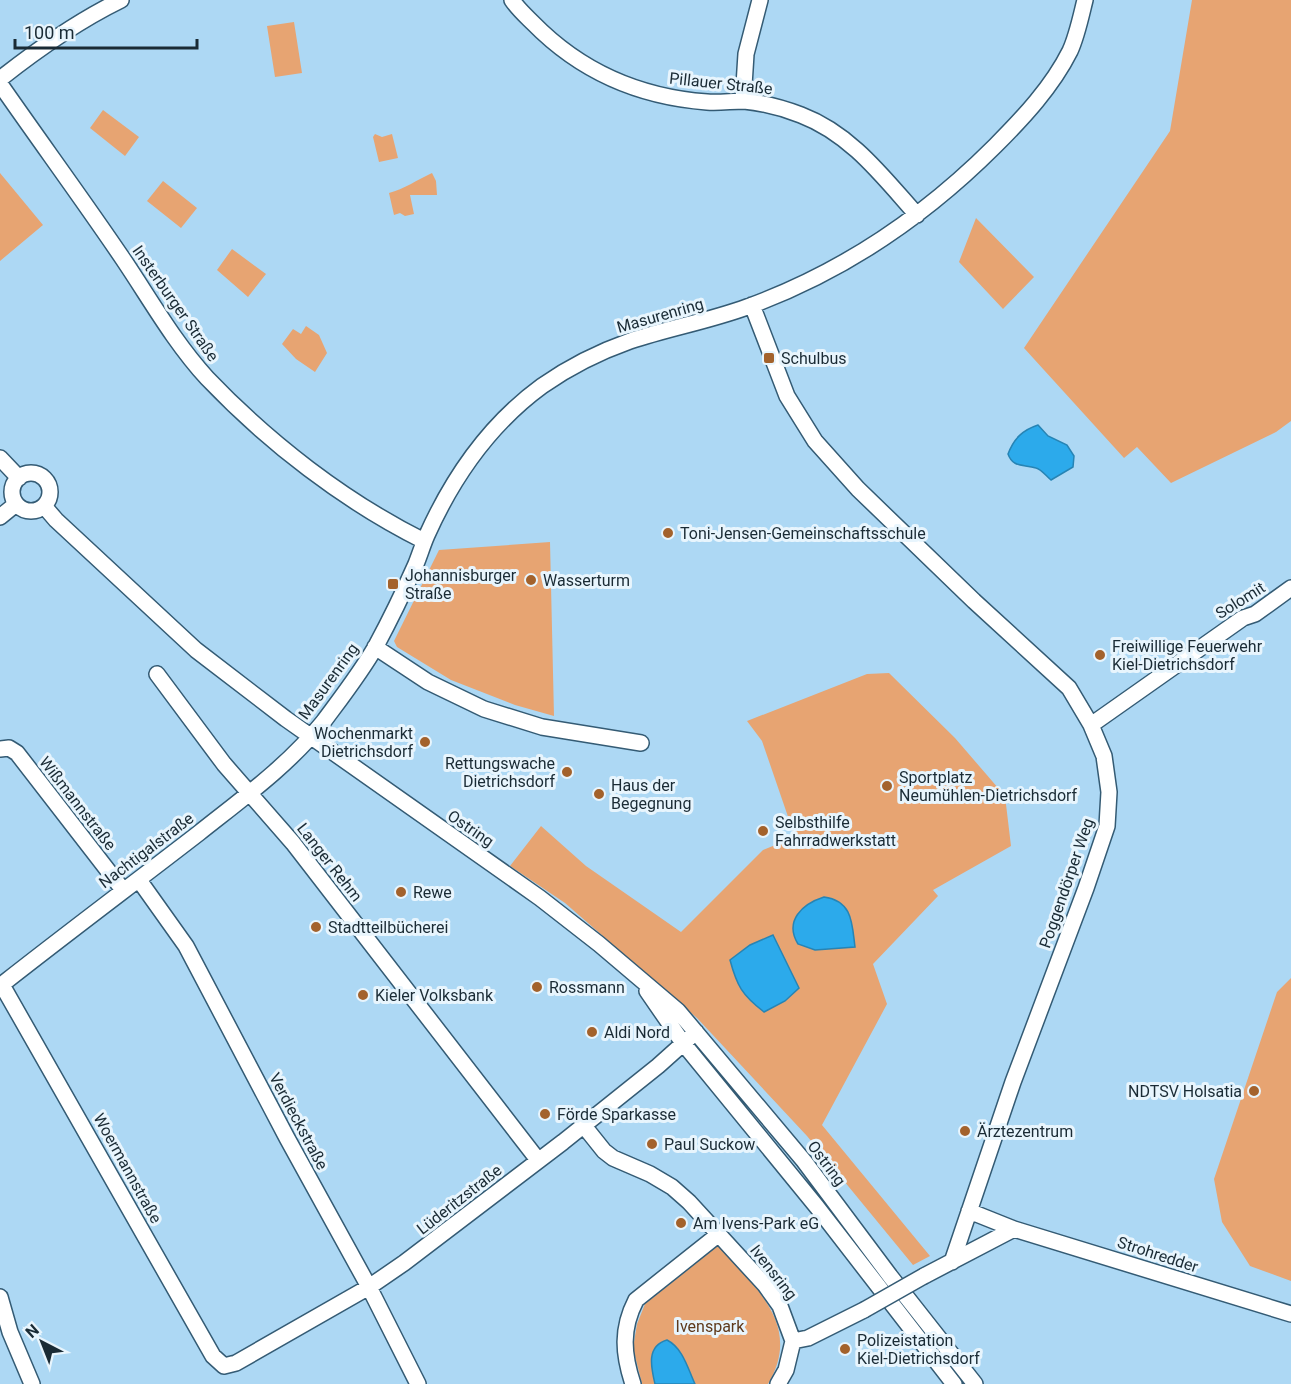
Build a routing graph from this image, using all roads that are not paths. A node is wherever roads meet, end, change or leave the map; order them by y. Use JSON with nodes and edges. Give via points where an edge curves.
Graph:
{"nodes":[{"id":1,"x":121,"y":0,"type":"edge"},
{"id":2,"x":512,"y":0,"type":"edge"},
{"id":3,"x":760,"y":0,"type":"edge"},
{"id":4,"x":1086,"y":0,"type":"edge"},
{"id":5,"x":0,"y":79,"type":"edge"},
{"id":6,"x":0,"y":84,"type":"edge"},
{"id":7,"x":743,"y":101,"type":"junction"},
{"id":8,"x":917,"y":215,"type":"junction"},
{"id":9,"x":752,"y":305,"type":"junction"},
{"id":10,"x":0,"y":458,"type":"edge"},
{"id":11,"x":19,"y":478,"type":"junction"},
{"id":12,"x":16,"y":504,"type":"junction"},
{"id":13,"x":44,"y":506,"type":"junction"},
{"id":14,"x":0,"y":517,"type":"edge"},
{"id":15,"x":424,"y":541,"type":"junction"},
{"id":16,"x":1291,"y":588,"type":"edge"},
{"id":17,"x":375,"y":647,"type":"junction"},
{"id":18,"x":157,"y":674,"type":"dead end"},
{"id":19,"x":1091,"y":725,"type":"junction"},
{"id":20,"x":310,"y":736,"type":"junction"},
{"id":21,"x":641,"y":743,"type":"dead end"},
{"id":22,"x":0,"y":749,"type":"edge"},
{"id":23,"x":250,"y":792,"type":"junction"},
{"id":24,"x":139,"y":880,"type":"junction"},
{"id":25,"x":123,"y":890,"type":"junction"},
{"id":26,"x":637,"y":976,"type":"junction"},
{"id":27,"x":1,"y":986,"type":"edge"},
{"id":28,"x":696,"y":1032,"type":"junction"},
{"id":29,"x":683,"y":1044,"type":"junction"},
{"id":30,"x":584,"y":1126,"type":"junction"},
{"id":31,"x":538,"y":1160,"type":"junction"},
{"id":32,"x":969,"y":1211,"type":"junction"},
{"id":33,"x":1014,"y":1229,"type":"junction"},
{"id":34,"x":718,"y":1234,"type":"junction"},
{"id":35,"x":952,"y":1262,"type":"junction"},
{"id":36,"x":369,"y":1287,"type":"junction"},
{"id":37,"x":0,"y":1297,"type":"edge"},
{"id":38,"x":1291,"y":1314,"type":"edge"},
{"id":39,"x":793,"y":1341,"type":"junction"},
{"id":40,"x":225,"y":1366,"type":"joint"},
{"id":41,"x":32,"y":1384,"type":"edge"},
{"id":42,"x":418,"y":1384,"type":"edge"},
{"id":43,"x":633,"y":1384,"type":"edge"},
{"id":44,"x":778,"y":1384,"type":"edge"},
{"id":45,"x":954,"y":1384,"type":"edge"},
{"id":46,"x":975,"y":1384,"type":"edge"}],
"edges":[{"from":1,"to":5,"type":"street","via":[[32,53]]},
{"from":2,"to":7,"type":"street","name":"Pillauer Straße","via":[[548,38],[595,71],[649,93],[710,103]]},
{"from":3,"to":7,"type":"street","via":[[751,29]]},
{"from":4,"to":8,"type":"street","name":"Masurenring","via":[[1070,50],[1022,119],[963,178]]},
{"from":6,"to":15,"type":"street","name":"Insterburger Straße","via":[[156,312],[206,376],[258,426],[324,480]]},
{"from":7,"to":8,"type":"street","name":"Pillauer Straße","via":[[770,105],[827,127],[870,163]]},
{"from":8,"to":9,"type":"street","name":"Masurenring","via":[[860,254]]},
{"from":9,"to":15,"type":"street","name":"Masurenring","via":[[628,342],[570,368],[542,387],[496,428],[463,467]]},
{"from":9,"to":19,"type":"street","name":"Poggendörper Weg","via":[[787,396],[815,441],[866,497],[1069,688]]},
{"from":10,"to":11,"type":"street"},
{"from":11,"to":12,"type":"street","via":[[12,487]]},
{"from":11,"to":13,"type":"street","via":[[29,473],[45,480],[50,490]]},
{"from":12,"to":13,"type":"street","via":[[26,511]]},
{"from":12,"to":14,"type":"street"},
{"from":13,"to":20,"type":"street","via":[[196,650]]},
{"from":15,"to":17,"type":"street","name":"Masurenring"},
{"from":16,"to":19,"type":"street","name":"Solomit"},
{"from":17,"to":20,"type":"street","name":"Masurenring"},
{"from":17,"to":21,"type":"street","via":[[428,682],[484,709],[542,728]]},
{"from":18,"to":23,"type":"street","name":"Langer Rehm"},
{"from":19,"to":32,"type":"street","name":"Poggendörper Weg","via":[[1107,772],[1107,826]]},
{"from":20,"to":23,"type":"street","name":"Nachtigalstraße"},
{"from":20,"to":26,"type":"street","name":"Ostring","via":[[540,898]]},
{"from":22,"to":25,"type":"street","name":"Wißmannstraße","via":[[9,748],[17,753]]},
{"from":23,"to":24,"type":"street","name":"Nachtigalstraße"},
{"from":23,"to":31,"type":"street","name":"Langer Rehm"},
{"from":24,"to":25,"type":"street","name":"Nachtigalstraße"},
{"from":24,"to":36,"type":"street","name":"Verdieckstraße","via":[[186,946]]},
{"from":25,"to":27,"type":"street","name":"Nachtigalstraße"},
{"from":26,"to":28,"type":"street","name":"Ostring"},
{"from":26,"to":29,"type":"street","name":"Ostring"},
{"from":27,"to":40,"type":"street","name":"Woermannstraße","via":[[213,1356]]},
{"from":28,"to":29,"type":"street","name":"Lüderitzstraße"},
{"from":28,"to":46,"type":"street","name":"Ostring","via":[[804,1161]]},
{"from":29,"to":30,"type":"street","name":"Lüderitzstraße"},
{"from":29,"to":45,"type":"street","name":"Ostring","via":[[810,1198]]},
{"from":30,"to":31,"type":"street","name":"Lüderitzstraße"},
{"from":30,"to":34,"type":"street","via":[[613,1158],[672,1187]]},
{"from":31,"to":36,"type":"street","name":"Lüderitzstraße"},
{"from":32,"to":33,"type":"street","name":"Strohredder"},
{"from":32,"to":35,"type":"street","name":"Poggendörper Weg"},
{"from":33,"to":35,"type":"street"},
{"from":33,"to":38,"type":"street","name":"Strohredder"},
{"from":34,"to":39,"type":"street","name":"Ivensring","via":[[780,1306]]},
{"from":34,"to":43,"type":"street","via":[[636,1300],[629,1314],[624,1345]]},
{"from":35,"to":39,"type":"street","bridge":true,"via":[[808,1338]]},
{"from":36,"to":40,"type":"street","name":"Lüderitzstraße"},
{"from":36,"to":42,"type":"street","name":"Verdieckstraße"},
{"from":37,"to":41,"type":"street"},
{"from":39,"to":44,"type":"street"}]}
